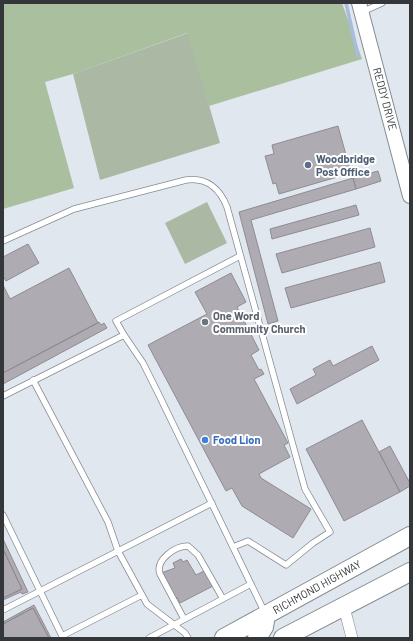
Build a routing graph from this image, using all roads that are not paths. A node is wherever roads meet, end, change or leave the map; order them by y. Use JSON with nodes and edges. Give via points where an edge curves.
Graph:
{"nodes":[{"id":1,"x":382,"y":3,"type":"edge"},
{"id":2,"x":360,"y":7,"type":"edge"},
{"id":3,"x":410,"y":196,"type":"edge"},
{"id":4,"x":3,"y":241,"type":"edge"},
{"id":5,"x":240,"y":256,"type":"junction"},
{"id":6,"x":124,"y":335,"type":"junction"},
{"id":7,"x":33,"y":380,"type":"junction"},
{"id":8,"x":3,"y":396,"type":"edge"},
{"id":9,"x":212,"y":503,"type":"junction"},
{"id":10,"x":3,"y":515,"type":"edge"},
{"id":11,"x":410,"y":536,"type":"edge"},
{"id":12,"x":233,"y":546,"type":"junction"},
{"id":13,"x":118,"y":551,"type":"junction"},
{"id":14,"x":410,"y":572,"type":"edge"},
{"id":15,"x":251,"y":584,"type":"junction"},
{"id":16,"x":40,"y":591,"type":"junction"},
{"id":17,"x":142,"y":595,"type":"junction"},
{"id":18,"x":223,"y":599,"type":"junction"},
{"id":19,"x":344,"y":607,"type":"junction"},
{"id":20,"x":3,"y":610,"type":"edge"},
{"id":21,"x":266,"y":615,"type":"junction"},
{"id":22,"x":184,"y":619,"type":"junction"},
{"id":23,"x":174,"y":624,"type":"junction"},
{"id":24,"x":62,"y":637,"type":"edge"},
{"id":25,"x":149,"y":638,"type":"edge"},
{"id":26,"x":188,"y":638,"type":"edge"},
{"id":27,"x":224,"y":638,"type":"edge"},
{"id":28,"x":257,"y":638,"type":"edge"},
{"id":29,"x":283,"y":638,"type":"edge"},
{"id":30,"x":352,"y":638,"type":"edge"}],
"edges":[{"from":1,"to":2,"type":"lane"},
{"from":2,"to":3,"type":"street","name":"REDDY DRIVE"},
{"from":4,"to":5,"type":"lane","via":[[74,209],[198,179],[212,185],[224,198]]},
{"from":5,"to":6,"type":"lane","via":[[116,321]]},
{"from":5,"to":12,"type":"lane","via":[[305,489],[330,532],[286,565],[248,541]]},
{"from":6,"to":7,"type":"lane"},
{"from":6,"to":9,"type":"lane","via":[[143,363]]},
{"from":7,"to":8,"type":"lane"},
{"from":7,"to":13,"type":"lane","via":[[108,522]]},
{"from":9,"to":12,"type":"lane"},
{"from":9,"to":13,"type":"lane"},
{"from":10,"to":16,"type":"lane"},
{"from":11,"to":21,"type":"main road","name":"RICHMOND HIGHWAY"},
{"from":12,"to":15,"type":"lane"},
{"from":13,"to":16,"type":"lane"},
{"from":13,"to":17,"type":"lane"},
{"from":14,"to":19,"type":"main road"},
{"from":15,"to":18,"type":"lane"},
{"from":15,"to":21,"type":"lane"},
{"from":16,"to":20,"type":"lane"},
{"from":16,"to":24,"type":"lane"},
{"from":17,"to":23,"type":"lane","via":[[147,604]]},
{"from":17,"to":24,"type":"lane"},
{"from":18,"to":22,"type":"lane"},
{"from":18,"to":22,"type":"lane","via":[[198,554],[188,546],[183,547],[163,558],[158,567]]},
{"from":19,"to":29,"type":"main road"},
{"from":19,"to":30,"type":"street"},
{"from":21,"to":27,"type":"main road","name":"RICHMOND HIGHWAY"},
{"from":21,"to":28,"type":"main road","via":[[264,628]]},
{"from":22,"to":23,"type":"lane"},
{"from":23,"to":25,"type":"lane"},
{"from":23,"to":26,"type":"lane"}]}
